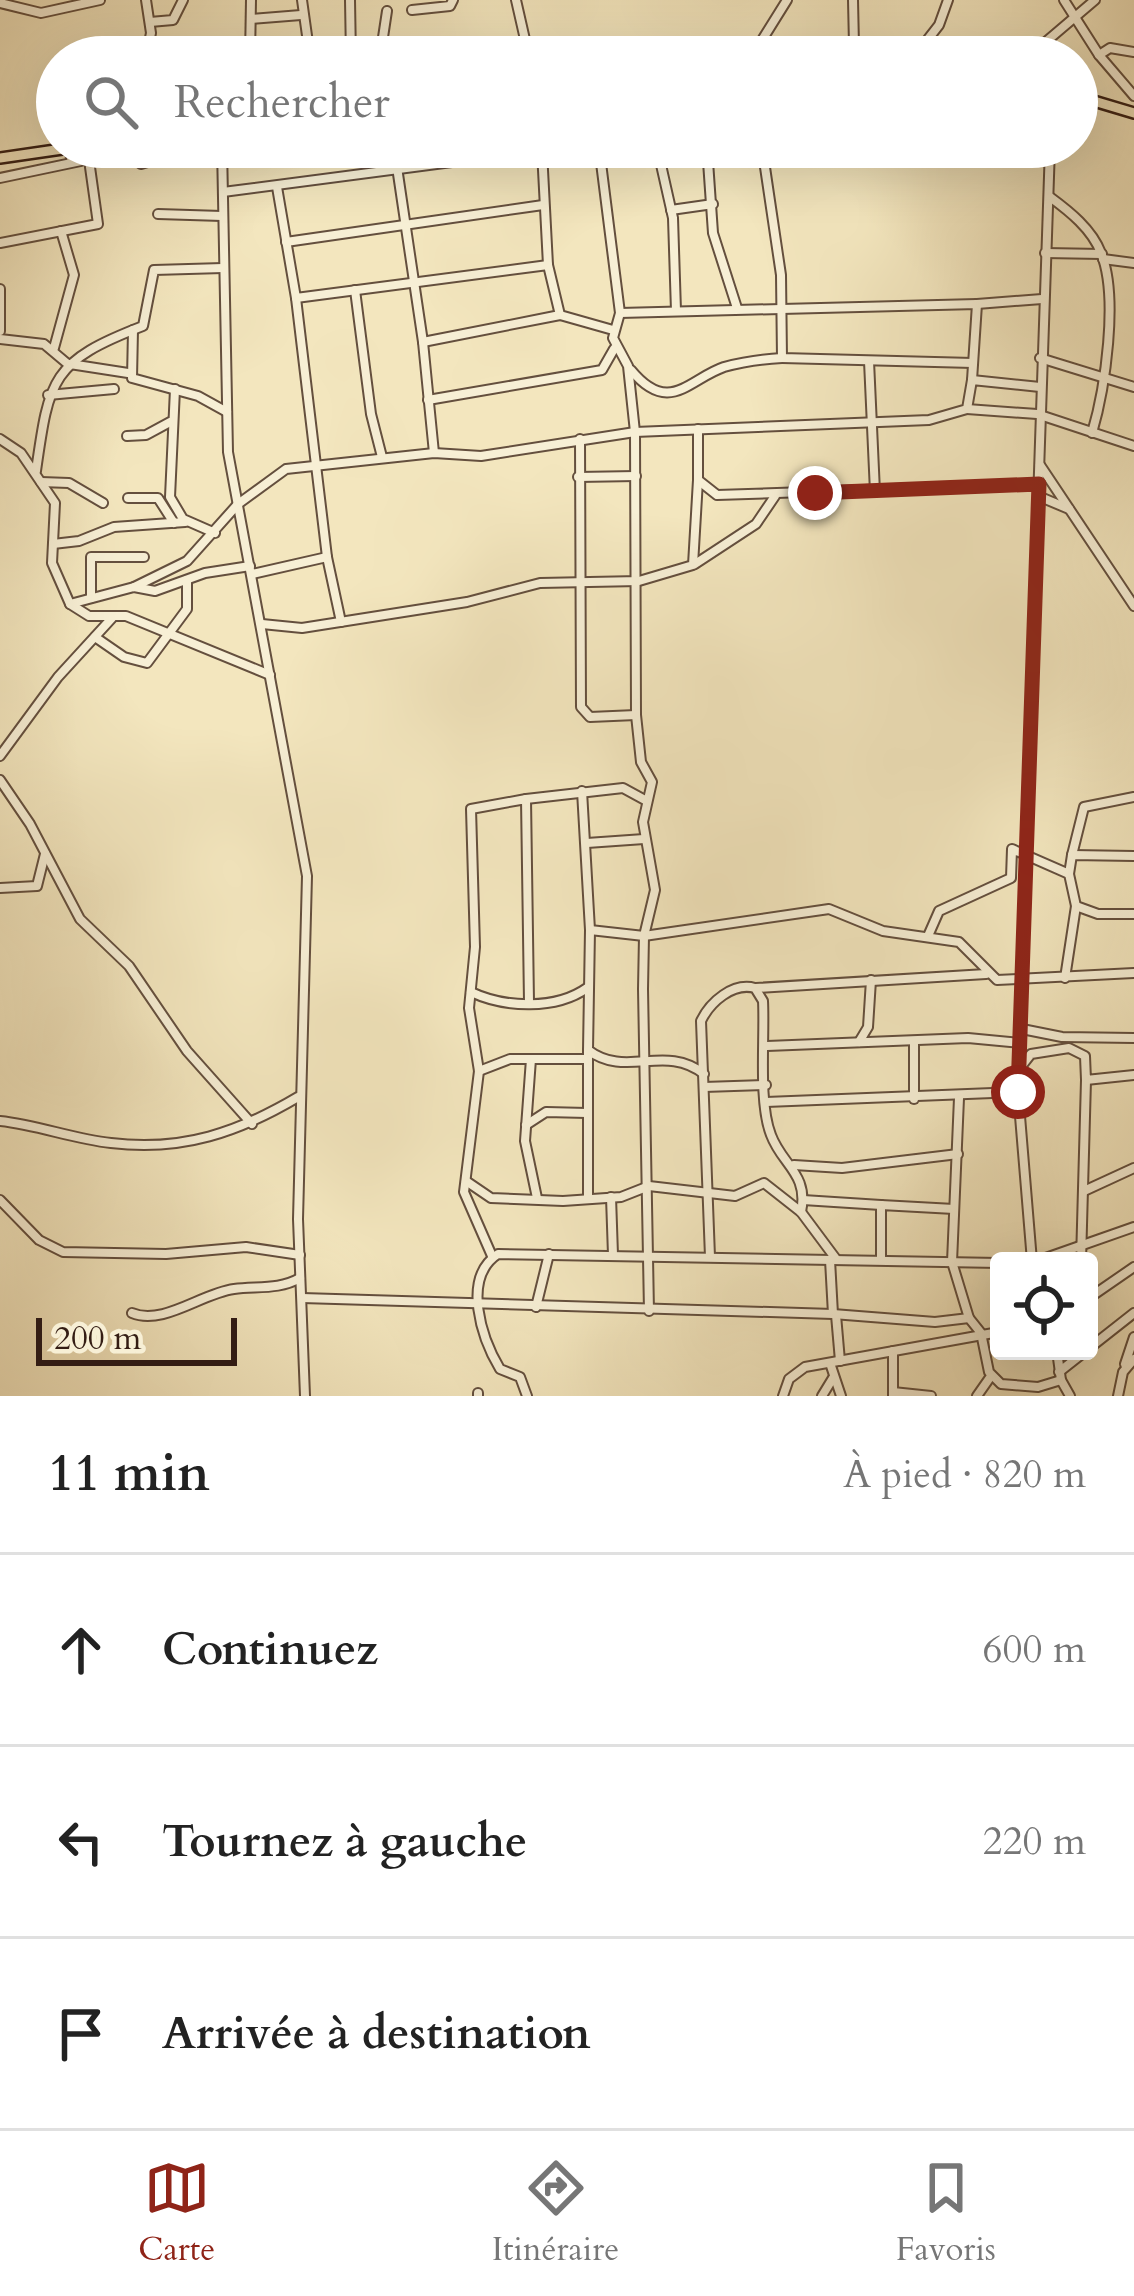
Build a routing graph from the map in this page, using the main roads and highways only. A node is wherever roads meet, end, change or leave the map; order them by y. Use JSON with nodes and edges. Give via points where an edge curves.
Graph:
{"nodes":[{"id":1,"x":1098,"y":102,"type":"edge"},
{"id":2,"x":1134,"y":113,"type":"edge"},
{"id":3,"x":36,"y":152,"type":"edge"},
{"id":4,"x":0,"y":157,"type":"edge"}],
"edges":[{"from":1,"to":2,"type":"main road"},
{"from":3,"to":4,"type":"main road"}]}
